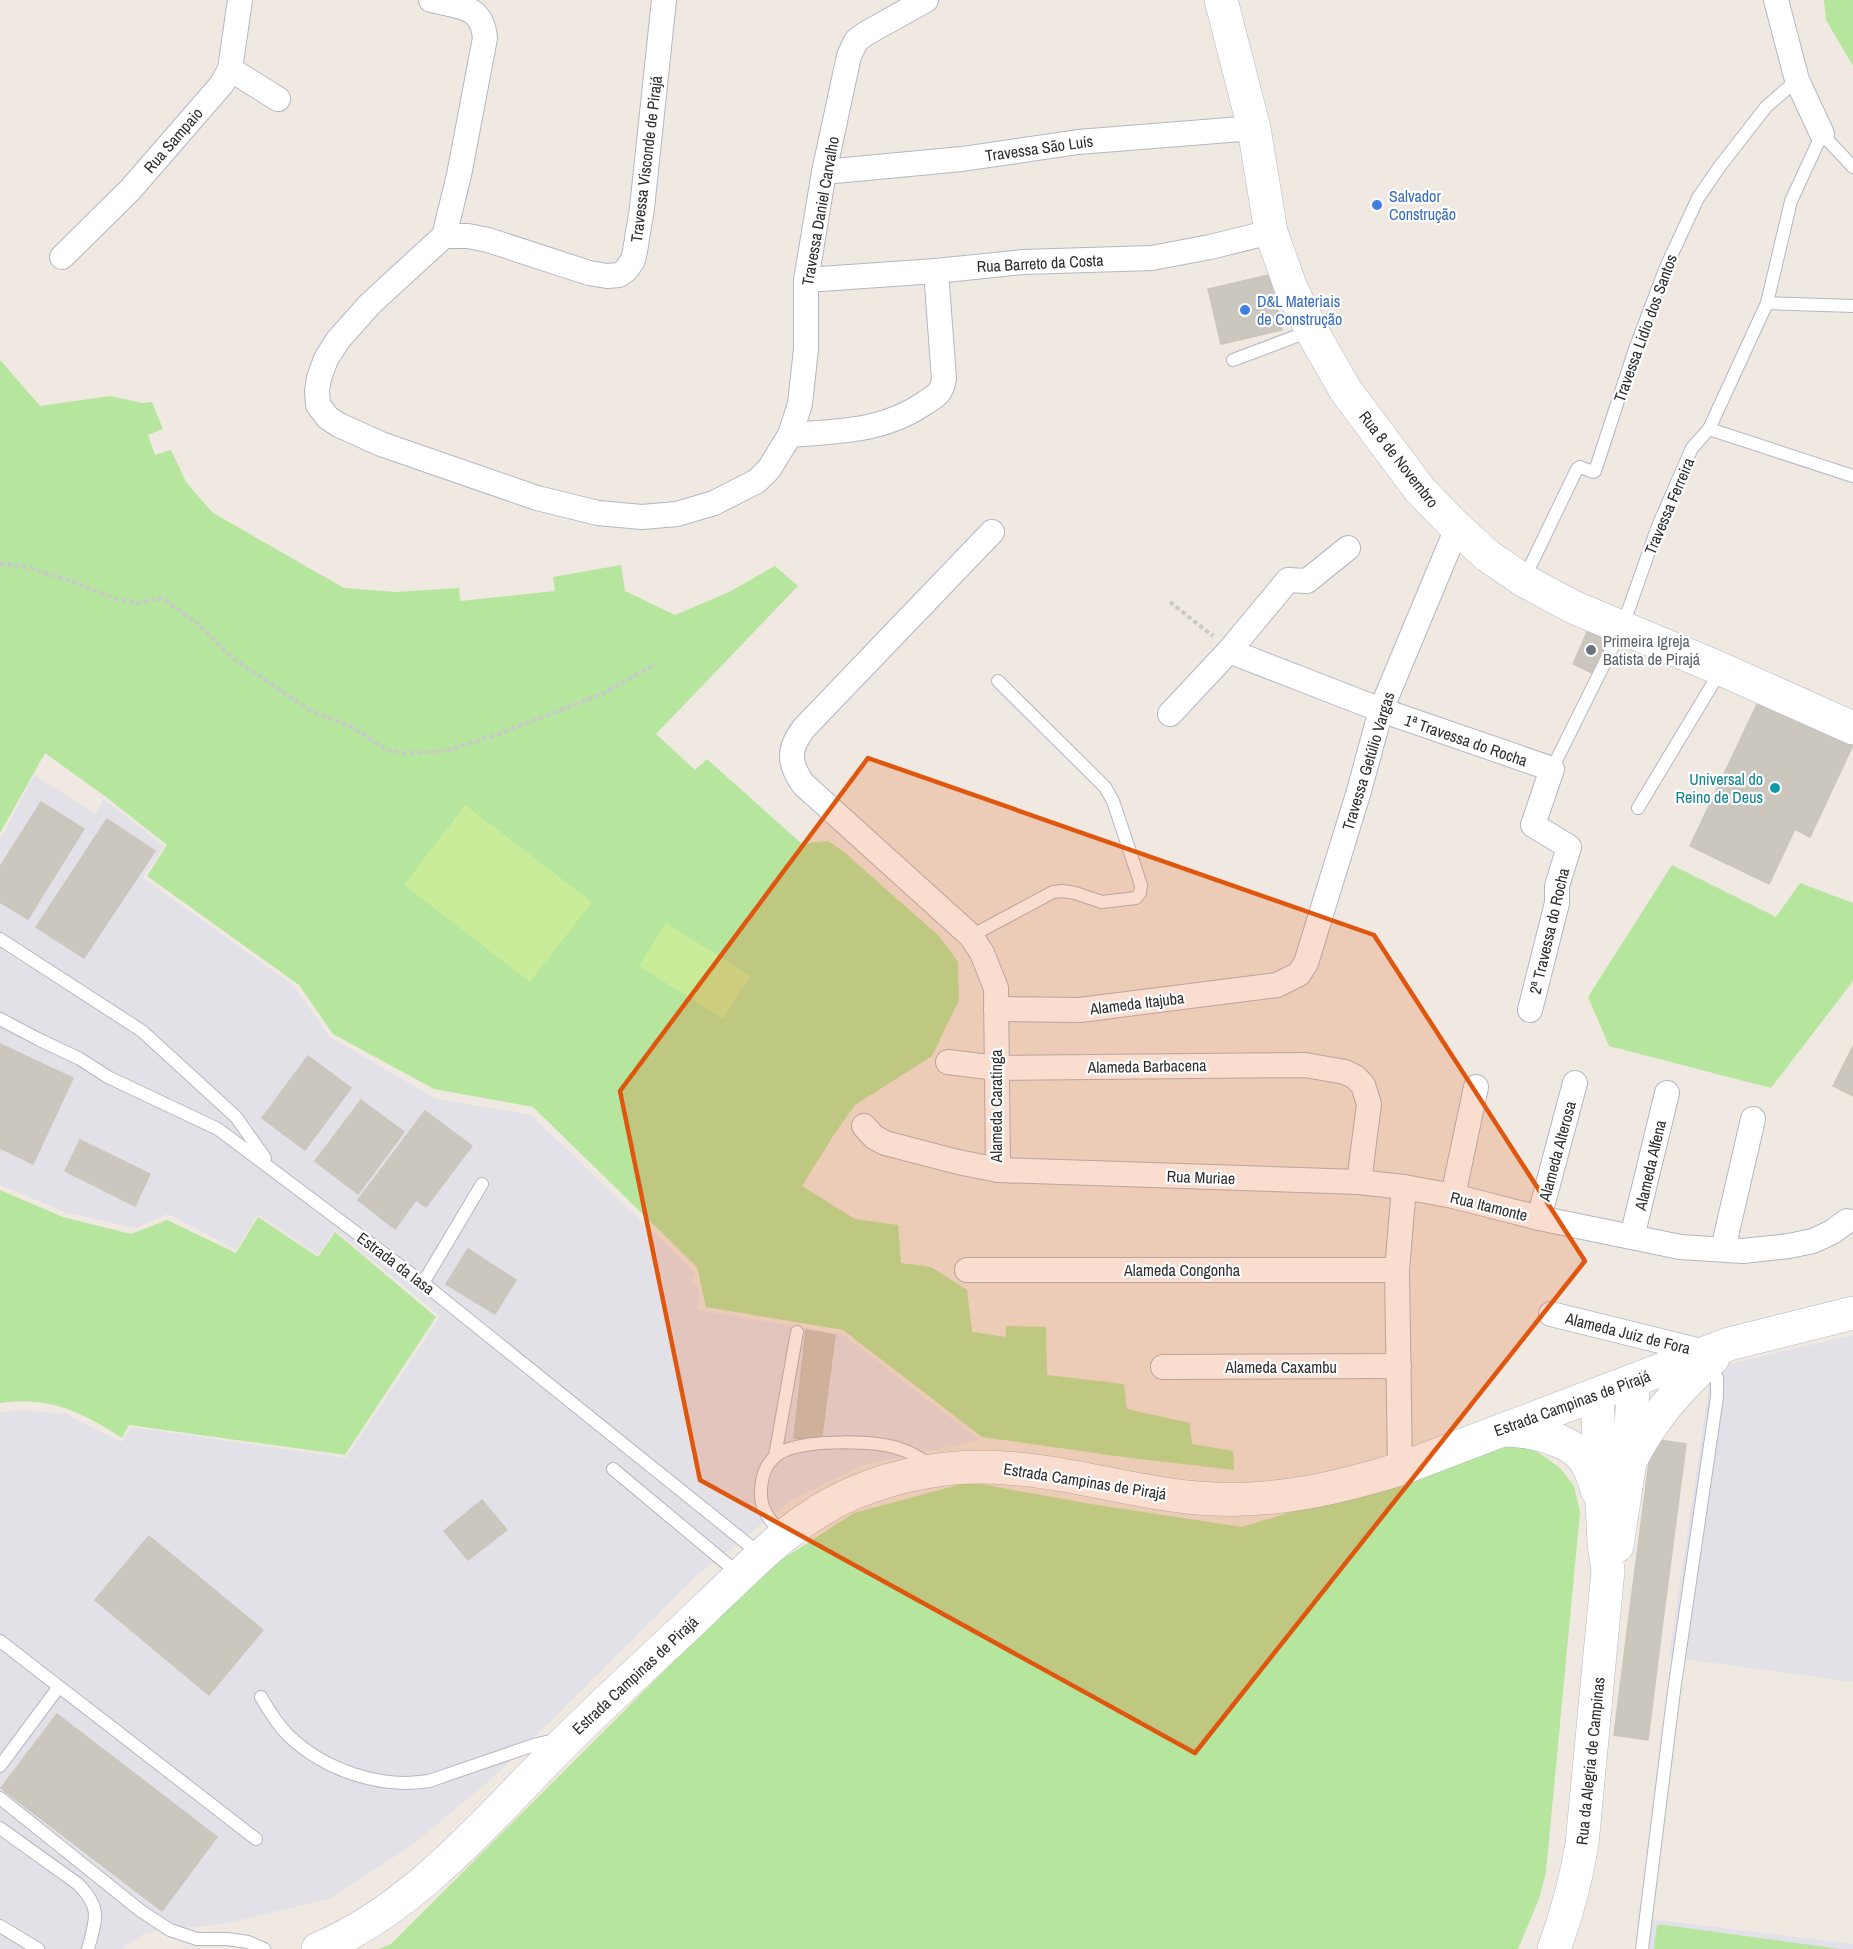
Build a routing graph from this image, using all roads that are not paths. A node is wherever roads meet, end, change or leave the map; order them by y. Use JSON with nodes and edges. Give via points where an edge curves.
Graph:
{"nodes":[{"id":1,"x":240,"y":0,"type":"edge"},
{"id":2,"x":431,"y":0,"type":"edge"},
{"id":3,"x":664,"y":0,"type":"edge"},
{"id":4,"x":926,"y":0,"type":"edge"},
{"id":5,"x":1221,"y":0,"type":"edge"},
{"id":6,"x":1776,"y":0,"type":"edge"},
{"id":7,"x":230,"y":69,"type":"junction"},
{"id":8,"x":1797,"y":80,"type":"junction"},
{"id":9,"x":278,"y":99,"type":"dead end"},
{"id":10,"x":1254,"y":128,"type":"junction"},
{"id":11,"x":1822,"y":134,"type":"junction"},
{"id":12,"x":1853,"y":167,"type":"edge"},
{"id":13,"x":825,"y":172,"type":"junction"},
{"id":14,"x":1271,"y":232,"type":"junction"},
{"id":15,"x":444,"y":236,"type":"junction"},
{"id":16,"x":62,"y":257,"type":"dead end"},
{"id":17,"x":936,"y":271,"type":"junction"},
{"id":18,"x":806,"y":280,"type":"junction"},
{"id":19,"x":1767,"y":303,"type":"junction"},
{"id":20,"x":1853,"y":306,"type":"edge"},
{"id":21,"x":1311,"y":331,"type":"junction"},
{"id":22,"x":1233,"y":360,"type":"dead end"},
{"id":23,"x":1708,"y":429,"type":"junction"},
{"id":24,"x":790,"y":435,"type":"junction"},
{"id":25,"x":1853,"y":476,"type":"edge"},
{"id":26,"x":1457,"y":528,"type":"junction"},
{"id":27,"x":992,"y":532,"type":"dead end"},
{"id":28,"x":1347,"y":548,"type":"dead end"},
{"id":29,"x":1523,"y":580,"type":"junction"},
{"id":30,"x":1622,"y":628,"type":"junction"},
{"id":31,"x":1229,"y":651,"type":"junction"},
{"id":32,"x":1721,"y":669,"type":"junction"},
{"id":33,"x":998,"y":681,"type":"dead end"},
{"id":34,"x":1381,"y":710,"type":"junction"},
{"id":35,"x":1170,"y":714,"type":"dead end"},
{"id":36,"x":1853,"y":728,"type":"edge"},
{"id":37,"x":1552,"y":769,"type":"junction"},
{"id":38,"x":1638,"y":808,"type":"dead end"},
{"id":39,"x":971,"y":936,"type":"junction"},
{"id":40,"x":0,"y":939,"type":"edge"},
{"id":41,"x":1277,"y":985,"type":"joint"},
{"id":42,"x":996,"y":1009,"type":"junction"},
{"id":43,"x":1530,"y":1010,"type":"dead end"},
{"id":44,"x":0,"y":1019,"type":"edge"},
{"id":45,"x":948,"y":1062,"type":"dead end"},
{"id":46,"x":997,"y":1068,"type":"junction"},
{"id":47,"x":1575,"y":1083,"type":"dead end"},
{"id":48,"x":1476,"y":1087,"type":"dead end"},
{"id":49,"x":1667,"y":1093,"type":"dead end"},
{"id":50,"x":1753,"y":1119,"type":"dead end"},
{"id":51,"x":864,"y":1126,"type":"dead end"},
{"id":52,"x":273,"y":1169,"type":"junction"},
{"id":53,"x":998,"y":1170,"type":"junction"},
{"id":54,"x":1359,"y":1182,"type":"junction"},
{"id":55,"x":483,"y":1184,"type":"dead end"},
{"id":56,"x":1404,"y":1187,"type":"junction"},
{"id":57,"x":1453,"y":1196,"type":"junction"},
{"id":58,"x":1539,"y":1218,"type":"junction"},
{"id":59,"x":1847,"y":1221,"type":"dead end"},
{"id":60,"x":1632,"y":1237,"type":"junction"},
{"id":61,"x":1723,"y":1249,"type":"junction"},
{"id":62,"x":967,"y":1270,"type":"dead end"},
{"id":63,"x":1397,"y":1270,"type":"junction"},
{"id":64,"x":423,"y":1282,"type":"junction"},
{"id":65,"x":1853,"y":1313,"type":"edge"},
{"id":66,"x":1551,"y":1314,"type":"dead end"},
{"id":67,"x":797,"y":1332,"type":"dead end"},
{"id":68,"x":1715,"y":1352,"type":"junction"},
{"id":69,"x":1399,"y":1366,"type":"junction"},
{"id":70,"x":1162,"y":1367,"type":"dead end"},
{"id":71,"x":1633,"y":1381,"type":"junction"},
{"id":72,"x":1597,"y":1394,"type":"junction"},
{"id":73,"x":1498,"y":1430,"type":"junction"},
{"id":74,"x":775,"y":1456,"type":"junction"},
{"id":75,"x":1630,"y":1461,"type":"junction"},
{"id":76,"x":613,"y":1469,"type":"dead end"},
{"id":77,"x":1400,"y":1469,"type":"junction"},
{"id":78,"x":937,"y":1470,"type":"junction"},
{"id":79,"x":1602,"y":1512,"type":"junction"},
{"id":80,"x":761,"y":1555,"type":"junction"},
{"id":81,"x":1608,"y":1570,"type":"junction"},
{"id":82,"x":0,"y":1641,"type":"edge"},
{"id":83,"x":58,"y":1688,"type":"junction"},
{"id":84,"x":261,"y":1697,"type":"dead end"},
{"id":85,"x":570,"y":1736,"type":"junction"},
{"id":86,"x":0,"y":1766,"type":"edge"},
{"id":87,"x":0,"y":1798,"type":"edge"},
{"id":88,"x":0,"y":1827,"type":"edge"},
{"id":89,"x":256,"y":1839,"type":"dead end"},
{"id":90,"x":0,"y":1926,"type":"edge"},
{"id":91,"x":38,"y":1949,"type":"edge"},
{"id":92,"x":88,"y":1949,"type":"edge"},
{"id":93,"x":264,"y":1949,"type":"edge"},
{"id":94,"x":318,"y":1949,"type":"edge"},
{"id":95,"x":1554,"y":1949,"type":"edge"},
{"id":96,"x":1642,"y":1949,"type":"edge"}],
"edges":[{"from":1,"to":7,"type":"street","name":"Rua Sampaio"},
{"from":2,"to":15,"type":"street","via":[[476,14],[485,38]]},
{"from":3,"to":15,"type":"street","name":"Travessa Visconde de Pirajá","via":[[636,251],[626,270],[607,276],[589,273],[488,240]]},
{"from":4,"to":13,"type":"street","name":"Travessa Daniel Carvalho","via":[[856,40]]},
{"from":5,"to":10,"type":"main road","name":"Rua 8 de Novembro"},
{"from":6,"to":8,"type":"street"},
{"from":7,"to":9,"type":"street"},
{"from":7,"to":16,"type":"street","name":"Rua Sampaio","via":[[222,84],[130,189]]},
{"from":8,"to":11,"type":"street"},
{"from":8,"to":29,"type":"lane","name":"Travessa Lidio dos Santos","via":[[1766,107],[1698,198],[1635,349],[1595,471],[1577,469]]},
{"from":10,"to":13,"type":"street","name":"Travessa São Luís","via":[[1078,142],[962,159]]},
{"from":10,"to":14,"type":"main road","name":"Rua 8 de Novembro"},
{"from":11,"to":12,"type":"lane"},
{"from":11,"to":19,"type":"lane","name":"Travessa Ferreira","via":[[1791,201]]},
{"from":13,"to":18,"type":"street","name":"Travessa Daniel Carvalho"},
{"from":14,"to":17,"type":"street","name":"Rua Barreto da Costa","via":[[1152,258],[1023,262]]},
{"from":14,"to":21,"type":"main road","name":"Rua 8 de Novembro"},
{"from":15,"to":24,"type":"street","name":"Travessa Daniel Carvalho","via":[[352,322],[326,359],[319,378],[318,405],[339,425],[381,444],[537,498],[598,513],[642,517],[677,514],[714,503],[757,481],[769,470]]},
{"from":17,"to":18,"type":"street","name":"Rua Barreto da Costa"},
{"from":17,"to":24,"type":"street","via":[[944,379],[940,393],[908,415],[862,429]]},
{"from":18,"to":24,"type":"street","name":"Travessa Daniel Carvalho","via":[[806,349],[800,404]]},
{"from":19,"to":20,"type":"lane"},
{"from":19,"to":23,"type":"lane","name":"Travessa Ferreira"},
{"from":21,"to":22,"type":"lane"},
{"from":21,"to":26,"type":"main road","name":"Rua 8 de Novembro","via":[[1346,391],[1397,462]]},
{"from":23,"to":25,"type":"lane"},
{"from":23,"to":30,"type":"lane","name":"Travessa Ferreira","via":[[1692,448],[1658,526]]},
{"from":26,"to":29,"type":"main road","name":"Rua 8 de Novembro"},
{"from":26,"to":34,"type":"street","name":"Travessa Getúlio Vargas"},
{"from":27,"to":39,"type":"street","name":"Alameda Caratinga","via":[[804,728],[792,747],[795,772],[803,784]]},
{"from":28,"to":31,"type":"street","via":[[1307,581],[1288,580]]},
{"from":29,"to":30,"type":"main road","name":"Rua 8 de Novembro"},
{"from":30,"to":32,"type":"main road","name":"Rua 8 de Novembro"},
{"from":30,"to":37,"type":"lane","name":"Travessa Ferreira"},
{"from":31,"to":34,"type":"street","name":"1ª Travessa do Rocha"},
{"from":31,"to":35,"type":"street"},
{"from":32,"to":36,"type":"main road","name":"Rua 8 de Novembro"},
{"from":32,"to":38,"type":"lane"},
{"from":33,"to":39,"type":"lane","via":[[1105,787],[1141,890],[1132,899],[1102,902],[1075,892],[1053,892]]},
{"from":34,"to":37,"type":"street","name":"1ª Travessa do Rocha"},
{"from":34,"to":41,"type":"street","name":"Travessa Getúlio Vargas","via":[[1306,963],[1299,974]]},
{"from":37,"to":43,"type":"street","name":"2ª Travessa do Rocha","via":[[1533,825],[1569,848]]},
{"from":39,"to":42,"type":"street","name":"Alameda Caratinga","via":[[996,988]]},
{"from":40,"to":52,"type":"lane","via":[[142,1031],[236,1117]]},
{"from":41,"to":42,"type":"street","name":"Alameda Itajuba","via":[[1080,1010]]},
{"from":42,"to":46,"type":"street","name":"Alameda Caratinga"},
{"from":44,"to":52,"type":"lane","name":"Estrada da Iasa","via":[[108,1077],[218,1128]]},
{"from":45,"to":46,"type":"street","name":"Alameda Barbacena"},
{"from":46,"to":53,"type":"street","name":"Alameda Caratinga"},
{"from":46,"to":54,"type":"street","name":"Alameda Barbacena","via":[[1305,1065],[1345,1072],[1363,1085],[1369,1104]]},
{"from":47,"to":58,"type":"street","name":"Alameda Alterosa"},
{"from":48,"to":57,"type":"street"},
{"from":49,"to":60,"type":"street","name":"Alameda Alfena"},
{"from":50,"to":61,"type":"street"},
{"from":51,"to":53,"type":"street","name":"Alameda Caratinga","via":[[885,1143]]},
{"from":52,"to":64,"type":"lane","name":"Estrada da Iasa"},
{"from":53,"to":54,"type":"street","name":"Rua Muriae"},
{"from":54,"to":56,"type":"street","name":"Rua Muriae"},
{"from":55,"to":64,"type":"lane"},
{"from":56,"to":57,"type":"street","name":"Rua Itamonte"},
{"from":56,"to":63,"type":"street"},
{"from":57,"to":58,"type":"street","name":"Rua Itamonte"},
{"from":58,"to":60,"type":"street","name":"Rua Itamonte"},
{"from":59,"to":61,"type":"street","name":"Rua Itamonte","via":[[1813,1241],[1743,1251]]},
{"from":60,"to":61,"type":"street","name":"Rua Itamonte","via":[[1680,1247]]},
{"from":62,"to":63,"type":"street","name":"Alameda Congonha"},
{"from":63,"to":69,"type":"street"},
{"from":64,"to":80,"type":"lane","name":"Estrada da Iasa"},
{"from":65,"to":68,"type":"main road","name":"Estrada Campinas de Pirajá"},
{"from":66,"to":68,"type":"street","name":"Alameda Juiz de Fora"},
{"from":67,"to":74,"type":"lane"},
{"from":68,"to":71,"type":"main road","name":"Estrada Campinas de Pirajá"},
{"from":68,"to":75,"type":"main road","via":[[1664,1406]]},
{"from":68,"to":96,"type":"lane","via":[[1717,1397],[1674,1691]]},
{"from":69,"to":70,"type":"street","name":"Alameda Caxambu"},
{"from":69,"to":77,"type":"street"},
{"from":71,"to":72,"type":"main road","name":"Estrada Campinas de Pirajá"},
{"from":71,"to":75,"type":"main road","name":"Rua da Alegria de Campinas"},
{"from":72,"to":73,"type":"main road","name":"Estrada Campinas de Pirajá"},
{"from":72,"to":79,"type":"main road","name":"Rua da Alegria de Campinas"},
{"from":73,"to":77,"type":"main road","name":"Estrada Campinas de Pirajá"},
{"from":73,"to":79,"type":"main road","via":[[1518,1430],[1557,1441],[1584,1458]]},
{"from":74,"to":78,"type":"lane","via":[[810,1445],[866,1443],[900,1449]]},
{"from":74,"to":80,"type":"lane","via":[[762,1478],[766,1514]]},
{"from":75,"to":81,"type":"main road","name":"Rua da Alegria de Campinas","via":[[1617,1546]]},
{"from":76,"to":80,"type":"lane"},
{"from":77,"to":78,"type":"main road","name":"Estrada Campinas de Pirajá","via":[[1310,1493],[1244,1500],[1181,1496],[1007,1468]]},
{"from":78,"to":80,"type":"main road","name":"Estrada Campinas de Pirajá","via":[[851,1494],[819,1511]]},
{"from":79,"to":81,"type":"main road","name":"Rua da Alegria de Campinas"},
{"from":80,"to":85,"type":"main road","name":"Estrada Campinas de Pirajá"},
{"from":81,"to":95,"type":"main road","name":"Rua da Alegria de Campinas","via":[[1582,1844],[1567,1915]]},
{"from":82,"to":83,"type":"lane"},
{"from":83,"to":86,"type":"lane"},
{"from":83,"to":89,"type":"lane"},
{"from":84,"to":85,"type":"lane","via":[[274,1718],[306,1749],[353,1773],[391,1783],[429,1781]]},
{"from":85,"to":94,"type":"main road","name":"Estrada Campinas de Pirajá","via":[[462,1846],[406,1895],[371,1921]]},
{"from":87,"to":93,"type":"lane","via":[[170,1930],[197,1939],[248,1942]]},
{"from":88,"to":92,"type":"lane","via":[[88,1894],[95,1910]]},
{"from":90,"to":91,"type":"lane"}]}
